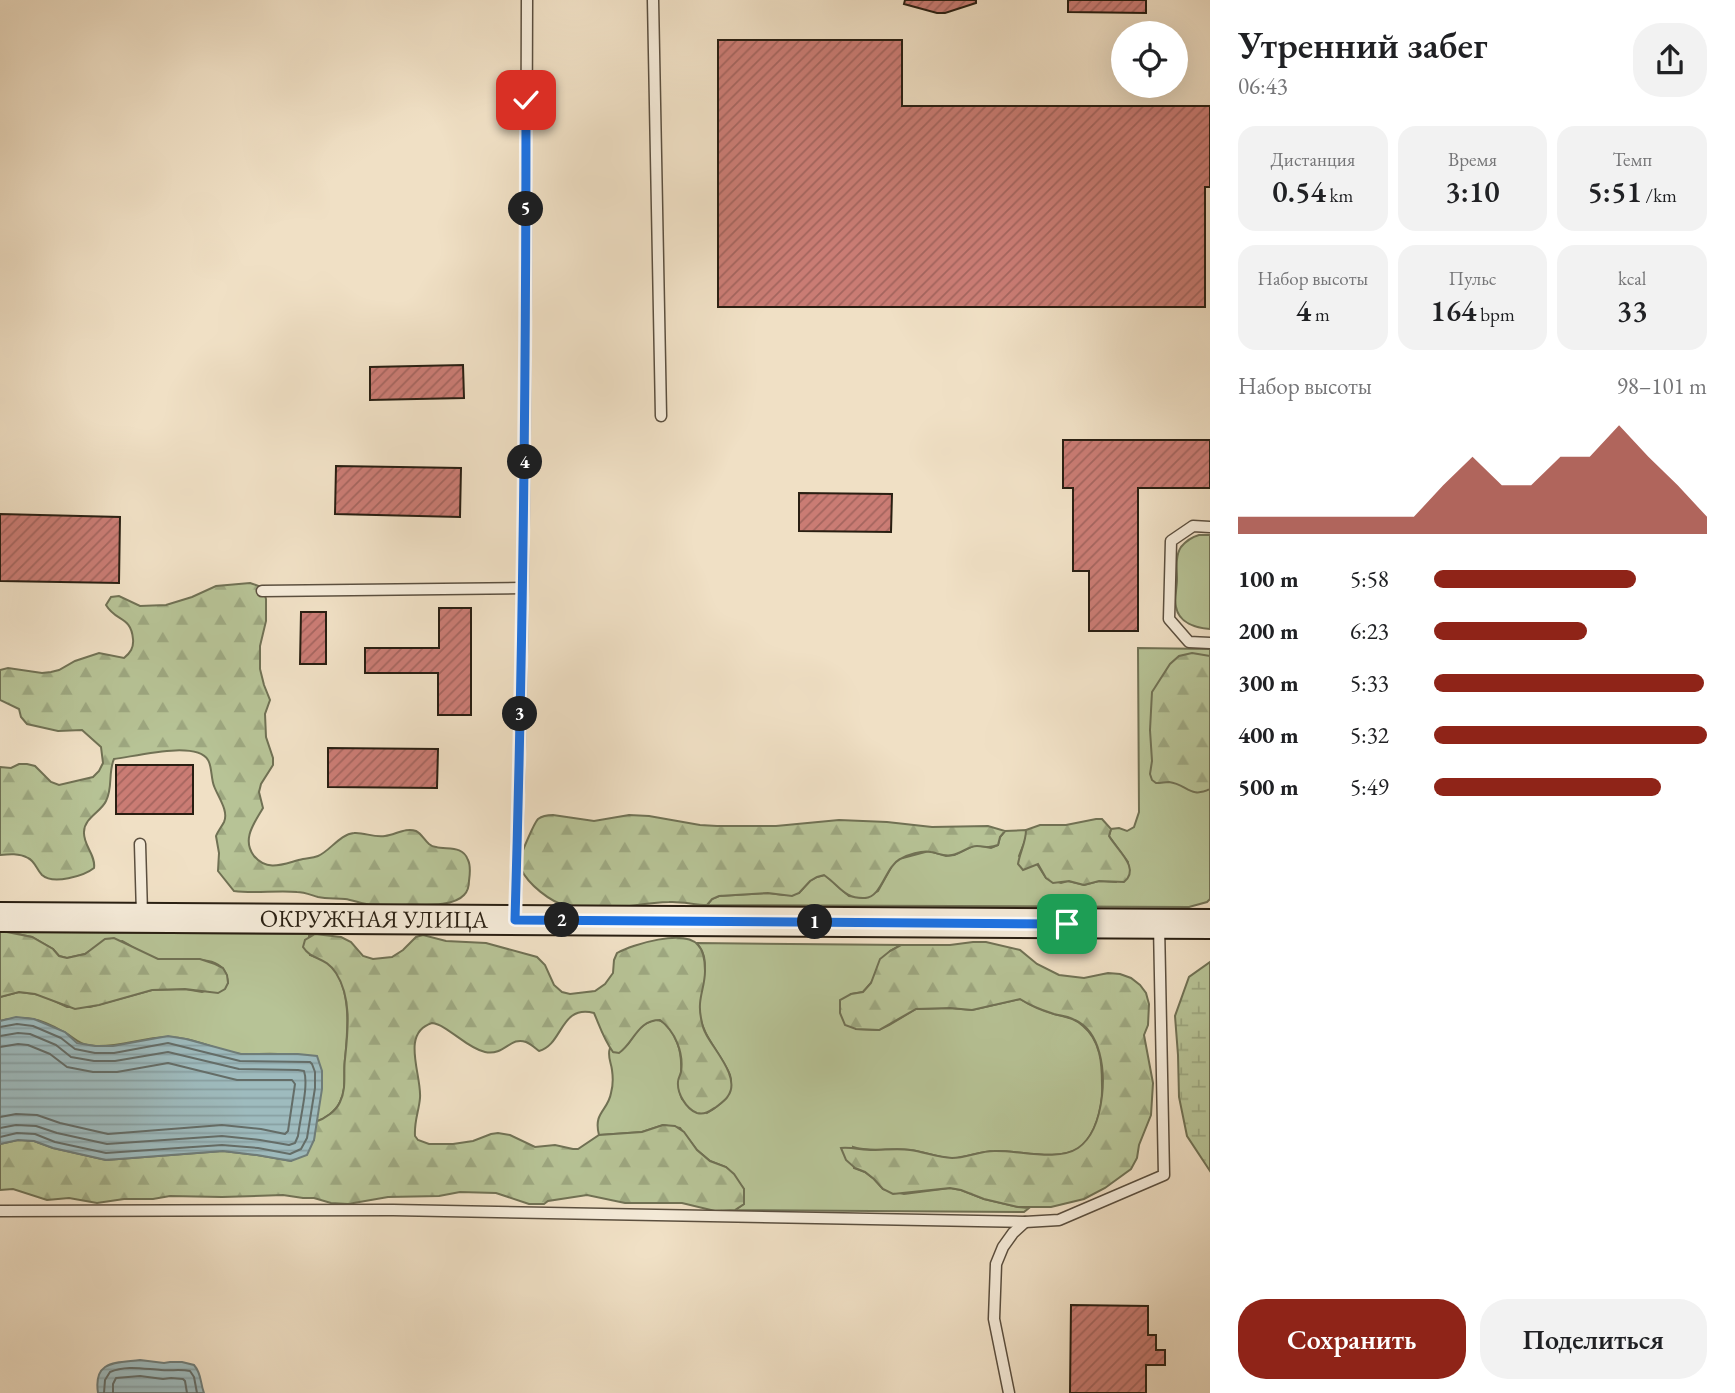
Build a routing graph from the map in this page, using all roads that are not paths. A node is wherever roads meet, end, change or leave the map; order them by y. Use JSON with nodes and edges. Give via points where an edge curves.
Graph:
{"nodes":[{"id":1,"x":527,"y":0,"type":"edge"},
{"id":2,"x":653,"y":0,"type":"edge"},
{"id":3,"x":661,"y":416,"type":"dead end"},
{"id":4,"x":1210,"y":527,"type":"edge"},
{"id":5,"x":523,"y":588,"type":"junction"},
{"id":6,"x":261,"y":591,"type":"dead end"},
{"id":7,"x":1210,"y":643,"type":"edge"},
{"id":8,"x":140,"y":844,"type":"dead end"},
{"id":9,"x":0,"y":917,"type":"edge"},
{"id":10,"x":142,"y":918,"type":"junction"},
{"id":11,"x":515,"y":920,"type":"junction"},
{"id":12,"x":1160,"y":924,"type":"junction"},
{"id":13,"x":1210,"y":924,"type":"edge"},
{"id":14,"x":0,"y":1211,"type":"edge"},
{"id":15,"x":1025,"y":1222,"type":"junction"},
{"id":16,"x":1009,"y":1393,"type":"edge"}],
"edges":[{"from":1,"to":5,"type":"lane"},
{"from":2,"to":3,"type":"lane"},
{"from":4,"to":7,"type":"lane","via":[[1193,526],[1171,541],[1169,619],[1189,642]]},
{"from":5,"to":6,"type":"lane"},
{"from":5,"to":11,"type":"lane"},
{"from":8,"to":10,"type":"lane"},
{"from":9,"to":10,"type":"main road","name":"ОКРУЖНАЯ УЛИЦА"},
{"from":10,"to":11,"type":"main road","name":"ОКРУЖНАЯ УЛИЦА"},
{"from":11,"to":12,"type":"main road","name":"ОКРУЖНАЯ УЛИЦА"},
{"from":12,"to":13,"type":"main road","name":"ОКРУЖНАЯ УЛИЦА"},
{"from":12,"to":15,"type":"lane","via":[[1164,1175],[1059,1220]]},
{"from":14,"to":15,"type":"lane","via":[[393,1210]]},
{"from":15,"to":16,"type":"lane","via":[[1003,1247],[996,1264],[994,1319]]}]}
